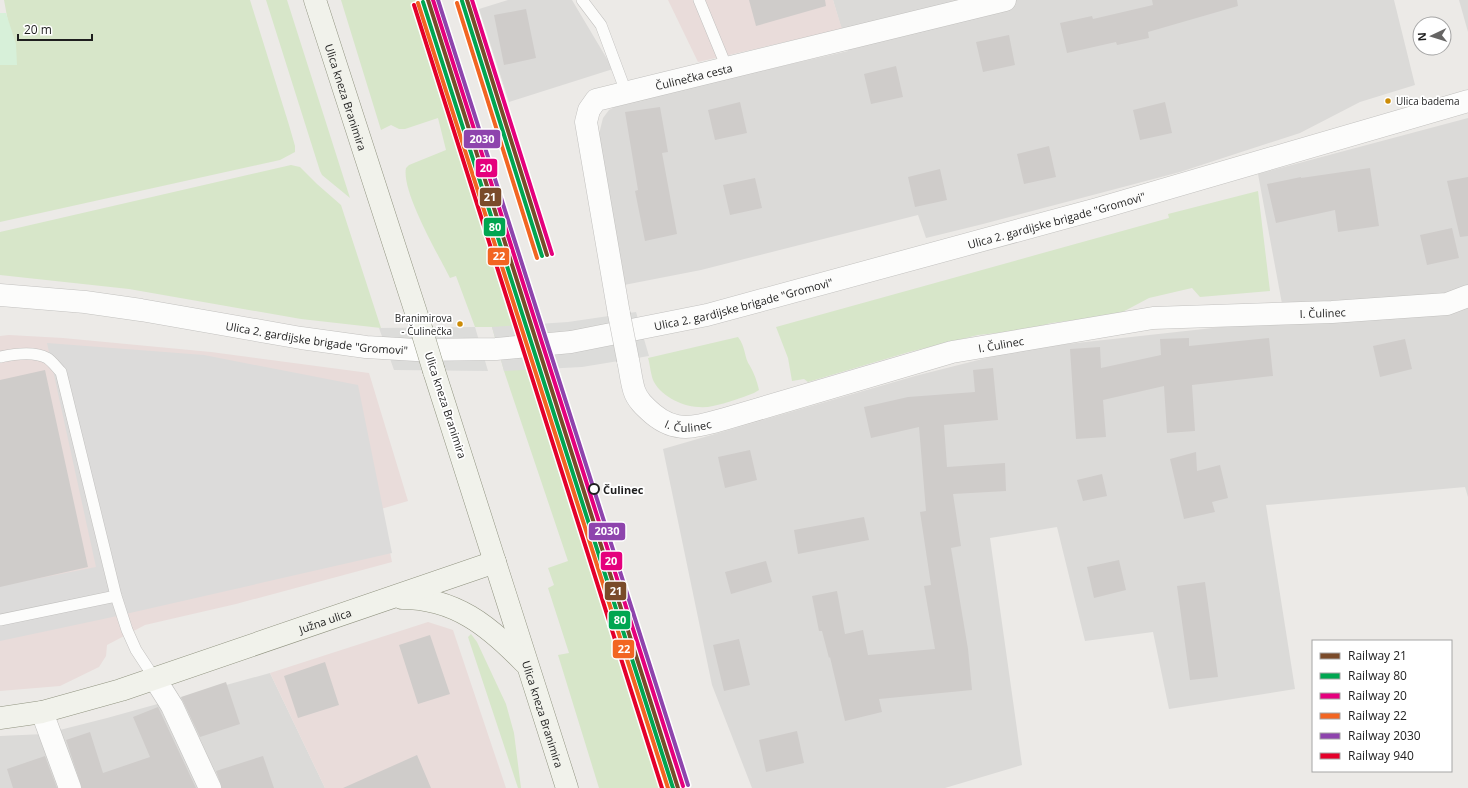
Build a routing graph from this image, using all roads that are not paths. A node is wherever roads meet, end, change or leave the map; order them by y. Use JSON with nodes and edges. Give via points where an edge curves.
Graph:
{"nodes":[{"id":1,"x":315,"y":0,"type":"edge"},
{"id":2,"x":582,"y":0,"type":"edge"},
{"id":3,"x":699,"y":0,"type":"edge"},
{"id":4,"x":1005,"y":0,"type":"edge"},
{"id":5,"x":727,"y":68,"type":"junction"},
{"id":6,"x":626,"y":92,"type":"junction"},
{"id":7,"x":1468,"y":101,"type":"edge"},
{"id":8,"x":0,"y":295,"type":"edge"},
{"id":9,"x":1468,"y":296,"type":"edge"},
{"id":10,"x":619,"y":314,"type":"joint"},
{"id":11,"x":0,"y":357,"type":"edge"},
{"id":12,"x":495,"y":562,"type":"junction"},
{"id":13,"x":116,"y":596,"type":"junction"},
{"id":14,"x":388,"y":598,"type":"junction"},
{"id":15,"x":0,"y":620,"type":"edge"},
{"id":16,"x":528,"y":666,"type":"junction"},
{"id":17,"x":155,"y":679,"type":"junction"},
{"id":18,"x":42,"y":712,"type":"junction"},
{"id":19,"x":0,"y":718,"type":"edge"},
{"id":20,"x":70,"y":788,"type":"edge"},
{"id":21,"x":210,"y":788,"type":"edge"},
{"id":22,"x":566,"y":788,"type":"edge"}],
"edges":[{"from":1,"to":12,"type":"main road","name":"Ulica kneza Branimira","bridge":true},
{"from":2,"to":6,"type":"lane","via":[[601,25]]},
{"from":3,"to":5,"type":"lane"},
{"from":4,"to":5,"type":"street","name":"Čulinečka cesta"},
{"from":5,"to":6,"type":"street","name":"Čulinečka cesta"},
{"from":6,"to":10,"type":"street","name":"Čulinečka cesta","via":[[596,100],[589,110],[586,122]]},
{"from":7,"to":8,"type":"street","name":"Ulica 2. gardijske brigade \"Gromovi\"","via":[[1104,206],[707,315],[571,342],[496,349],[416,350],[366,347],[127,308]]},
{"from":9,"to":10,"type":"street","name":"I. Čulinec","bridge":true,"via":[[1447,304],[1332,312],[1145,319],[952,352],[728,418],[682,428],[669,425],[643,406],[634,390]]},
{"from":11,"to":13,"type":"lane","via":[[34,354],[48,358],[61,372]]},
{"from":12,"to":14,"type":"main road","name":"Južna ulica"},
{"from":12,"to":16,"type":"main road","name":"Ulica kneza Branimira"},
{"from":13,"to":15,"type":"lane"},
{"from":13,"to":17,"type":"lane","via":[[136,650]]},
{"from":14,"to":16,"type":"main road","via":[[414,598],[446,604],[482,624],[505,642]]},
{"from":14,"to":17,"type":"main road","name":"Južna ulica"},
{"from":16,"to":22,"type":"main road","name":"Ulica kneza Branimira"},
{"from":17,"to":18,"type":"main road","name":"Južna ulica","via":[[77,704]]},
{"from":17,"to":21,"type":"street","via":[[172,706]]},
{"from":18,"to":19,"type":"main road","name":"Južna ulica"},
{"from":18,"to":20,"type":"street"}]}
